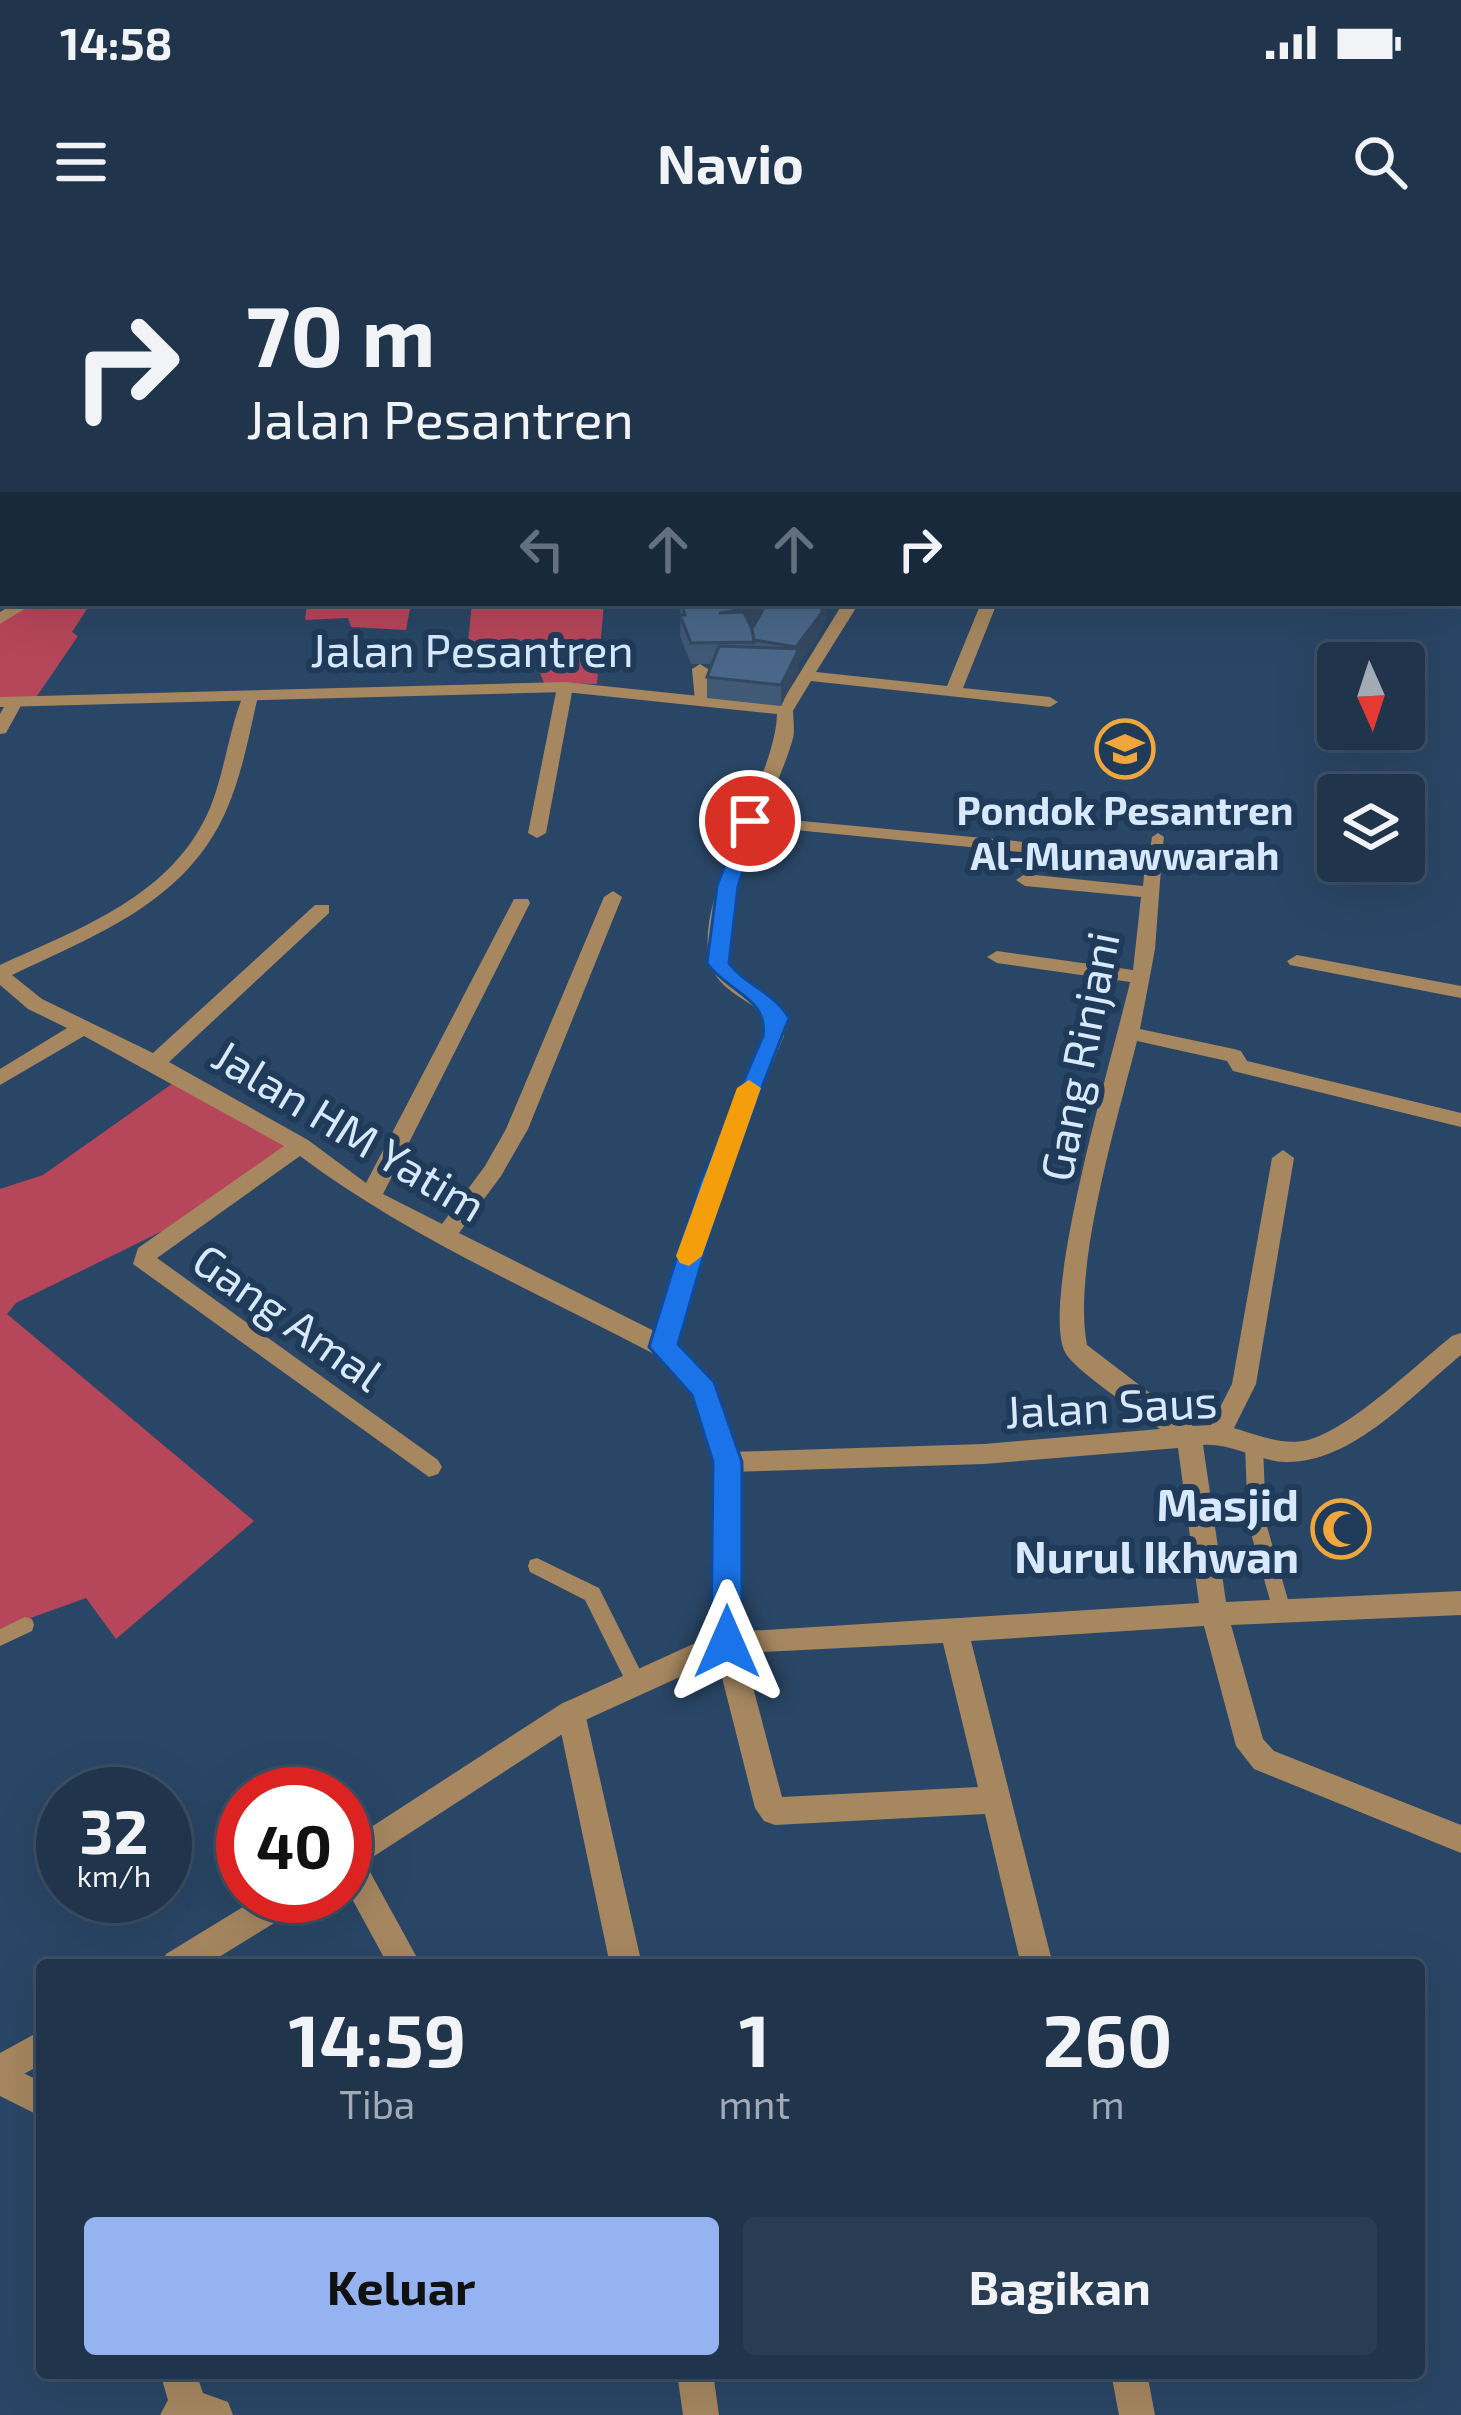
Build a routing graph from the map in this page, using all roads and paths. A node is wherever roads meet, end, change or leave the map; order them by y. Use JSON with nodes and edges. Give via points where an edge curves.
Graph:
{"nodes":[{"id":1,"x":849,"y":606,"type":"edge"},
{"id":2,"x":988,"y":606,"type":"edge"},
{"id":3,"x":700,"y":669,"type":"dead end"},
{"id":4,"x":806,"y":676,"type":"junction"},
{"id":5,"x":565,"y":687,"type":"junction"},
{"id":6,"x":953,"y":691,"type":"junction"},
{"id":7,"x":250,"y":695,"type":"junction"},
{"id":8,"x":704,"y":701,"type":"junction"},
{"id":9,"x":7,"y":702,"type":"edge"},
{"id":10,"x":1050,"y":702,"type":"dead end"},
{"id":11,"x":785,"y":710,"type":"junction"},
{"id":12,"x":0,"y":729,"type":"edge"},
{"id":13,"x":750,"y":821,"type":"junction"},
{"id":14,"x":537,"y":833,"type":"dead end"},
{"id":15,"x":1157,"y":837,"type":"dead end"},
{"id":16,"x":1155,"y":859,"type":"junction"},
{"id":17,"x":1025,"y":880,"type":"dead end"},
{"id":18,"x":1151,"y":892,"type":"junction"},
{"id":19,"x":613,"y":897,"type":"dead end"},
{"id":20,"x":521,"y":902,"type":"dead end"},
{"id":21,"x":322,"y":909,"type":"dead end"},
{"id":22,"x":997,"y":957,"type":"dead end"},
{"id":23,"x":1297,"y":961,"type":"dead end"},
{"id":24,"x":0,"y":974,"type":"edge"},
{"id":25,"x":1142,"y":977,"type":"junction"},
{"id":26,"x":1461,"y":992,"type":"edge"},
{"id":27,"x":82,"y":1028,"type":"junction"},
{"id":28,"x":1128,"y":1034,"type":"junction"},
{"id":29,"x":155,"y":1064,"type":"junction"},
{"id":30,"x":0,"y":1078,"type":"edge"},
{"id":31,"x":1461,"y":1120,"type":"edge"},
{"id":32,"x":300,"y":1145,"type":"junction"},
{"id":33,"x":1283,"y":1158,"type":"dead end"},
{"id":34,"x":370,"y":1197,"type":"junction"},
{"id":35,"x":444,"y":1237,"type":"junction"},
{"id":36,"x":1461,"y":1342,"type":"edge"},
{"id":37,"x":663,"y":1347,"type":"junction"},
{"id":38,"x":1219,"y":1434,"type":"junction"},
{"id":39,"x":1189,"y":1437,"type":"junction"},
{"id":40,"x":1255,"y":1445,"type":"junction"},
{"id":41,"x":728,"y":1462,"type":"junction"},
{"id":42,"x":429,"y":1467,"type":"dead end"},
{"id":43,"x":537,"y":1566,"type":"dead end"},
{"id":44,"x":1461,"y":1603,"type":"edge"},
{"id":45,"x":1281,"y":1607,"type":"junction"},
{"id":46,"x":1214,"y":1614,"type":"junction"},
{"id":47,"x":25,"y":1624,"type":"dead end"},
{"id":48,"x":955,"y":1634,"type":"junction"},
{"id":49,"x":0,"y":1637,"type":"edge"},
{"id":50,"x":727,"y":1642,"type":"junction"},
{"id":51,"x":638,"y":1684,"type":"junction"},
{"id":52,"x":571,"y":1713,"type":"junction"},
{"id":53,"x":996,"y":1800,"type":"junction"},
{"id":54,"x":1461,"y":1839,"type":"edge"},
{"id":55,"x":372,"y":1843,"type":"edge"},
{"id":56,"x":372,"y":1906,"type":"edge"},
{"id":57,"x":245,"y":1923,"type":"edge"},
{"id":58,"x":187,"y":1959,"type":"edge"},
{"id":59,"x":402,"y":1959,"type":"edge"},
{"id":60,"x":625,"y":1959,"type":"edge"},
{"id":61,"x":1036,"y":1959,"type":"edge"},
{"id":62,"x":36,"y":2050,"type":"edge"},
{"id":63,"x":0,"y":2074,"type":"edge"},
{"id":64,"x":36,"y":2096,"type":"edge"},
{"id":65,"x":696,"y":2379,"type":"edge"},
{"id":66,"x":1130,"y":2379,"type":"edge"},
{"id":67,"x":701,"y":2415,"type":"edge"},
{"id":68,"x":1137,"y":2415,"type":"edge"}],
"edges":[{"from":1,"to":4,"type":"street"},
{"from":2,"to":6,"type":"street"},
{"from":3,"to":8,"type":"street"},
{"from":4,"to":6,"type":"street"},
{"from":4,"to":11,"type":"street"},
{"from":5,"to":7,"type":"street","name":"Jalan Pesantren"},
{"from":5,"to":8,"type":"street","name":"Jalan Pesantren"},
{"from":5,"to":14,"type":"street"},
{"from":6,"to":10,"type":"street"},
{"from":7,"to":9,"type":"street","name":"Jalan Pesantren"},
{"from":7,"to":24,"type":"street","via":[[227,790],[183,873],[141,906]]},
{"from":8,"to":11,"type":"street","name":"Jalan Pesantren"},
{"from":9,"to":12,"type":"street"},
{"from":11,"to":13,"type":"street","via":[[784,736]]},
{"from":13,"to":16,"type":"street"},
{"from":13,"to":37,"type":"street","via":[[728,886],[718,963],[768,1001],[777,1018],[712,1182]]},
{"from":15,"to":16,"type":"lane"},
{"from":16,"to":18,"type":"street","name":"Gang Rinjani"},
{"from":17,"to":18,"type":"street"},
{"from":18,"to":25,"type":"street","name":"Gang Rinjani"},
{"from":19,"to":35,"type":"street","via":[[517,1129]]},
{"from":20,"to":34,"type":"street"},
{"from":21,"to":29,"type":"street"},
{"from":22,"to":25,"type":"street"},
{"from":23,"to":26,"type":"street"},
{"from":24,"to":27,"type":"street","name":"Jalan HM Yatim","via":[[34,1004]]},
{"from":25,"to":28,"type":"street","name":"Gang Rinjani"},
{"from":27,"to":29,"type":"street","name":"Jalan HM Yatim"},
{"from":27,"to":30,"type":"street"},
{"from":28,"to":31,"type":"street"},
{"from":28,"to":39,"type":"street","name":"Gang Rinjani","via":[[1076,1263],[1068,1336]]},
{"from":29,"to":32,"type":"street","name":"Jalan HM Yatim"},
{"from":32,"to":34,"type":"street","name":"Jalan HM Yatim"},
{"from":32,"to":42,"type":"street","name":"Gang Amal","via":[[146,1254],[145,1264]]},
{"from":33,"to":38,"type":"street","via":[[1244,1384]]},
{"from":34,"to":35,"type":"street","name":"Jalan HM Yatim"},
{"from":35,"to":37,"type":"street","name":"Jalan HM Yatim"},
{"from":36,"to":40,"type":"street","name":"Jalan Saus","via":[[1333,1443],[1281,1452]]},
{"from":37,"to":41,"type":"street","via":[[704,1390]]},
{"from":38,"to":39,"type":"street","name":"Jalan Saus"},
{"from":38,"to":40,"type":"street","name":"Jalan Saus"},
{"from":39,"to":41,"type":"street","name":"Jalan Saus"},
{"from":39,"to":46,"type":"street"},
{"from":40,"to":45,"type":"lane","via":[[1256,1522]]},
{"from":41,"to":50,"type":"street"},
{"from":43,"to":51,"type":"lane","via":[[592,1594]]},
{"from":44,"to":45,"type":"street"},
{"from":45,"to":46,"type":"street"},
{"from":46,"to":48,"type":"street"},
{"from":46,"to":54,"type":"street","via":[[1250,1746],[1264,1760]]},
{"from":47,"to":49,"type":"lane"},
{"from":48,"to":50,"type":"street"},
{"from":48,"to":53,"type":"street"},
{"from":50,"to":51,"type":"street"},
{"from":50,"to":53,"type":"street","via":[[765,1798],[776,1811]]},
{"from":51,"to":52,"type":"street"},
{"from":52,"to":55,"type":"street"},
{"from":52,"to":60,"type":"street"},
{"from":53,"to":61,"type":"street"},
{"from":56,"to":59,"type":"street"},
{"from":57,"to":58,"type":"street"},
{"from":62,"to":63,"type":"street"},
{"from":63,"to":64,"type":"street"},
{"from":65,"to":67,"type":"street"},
{"from":66,"to":68,"type":"street"}]}
